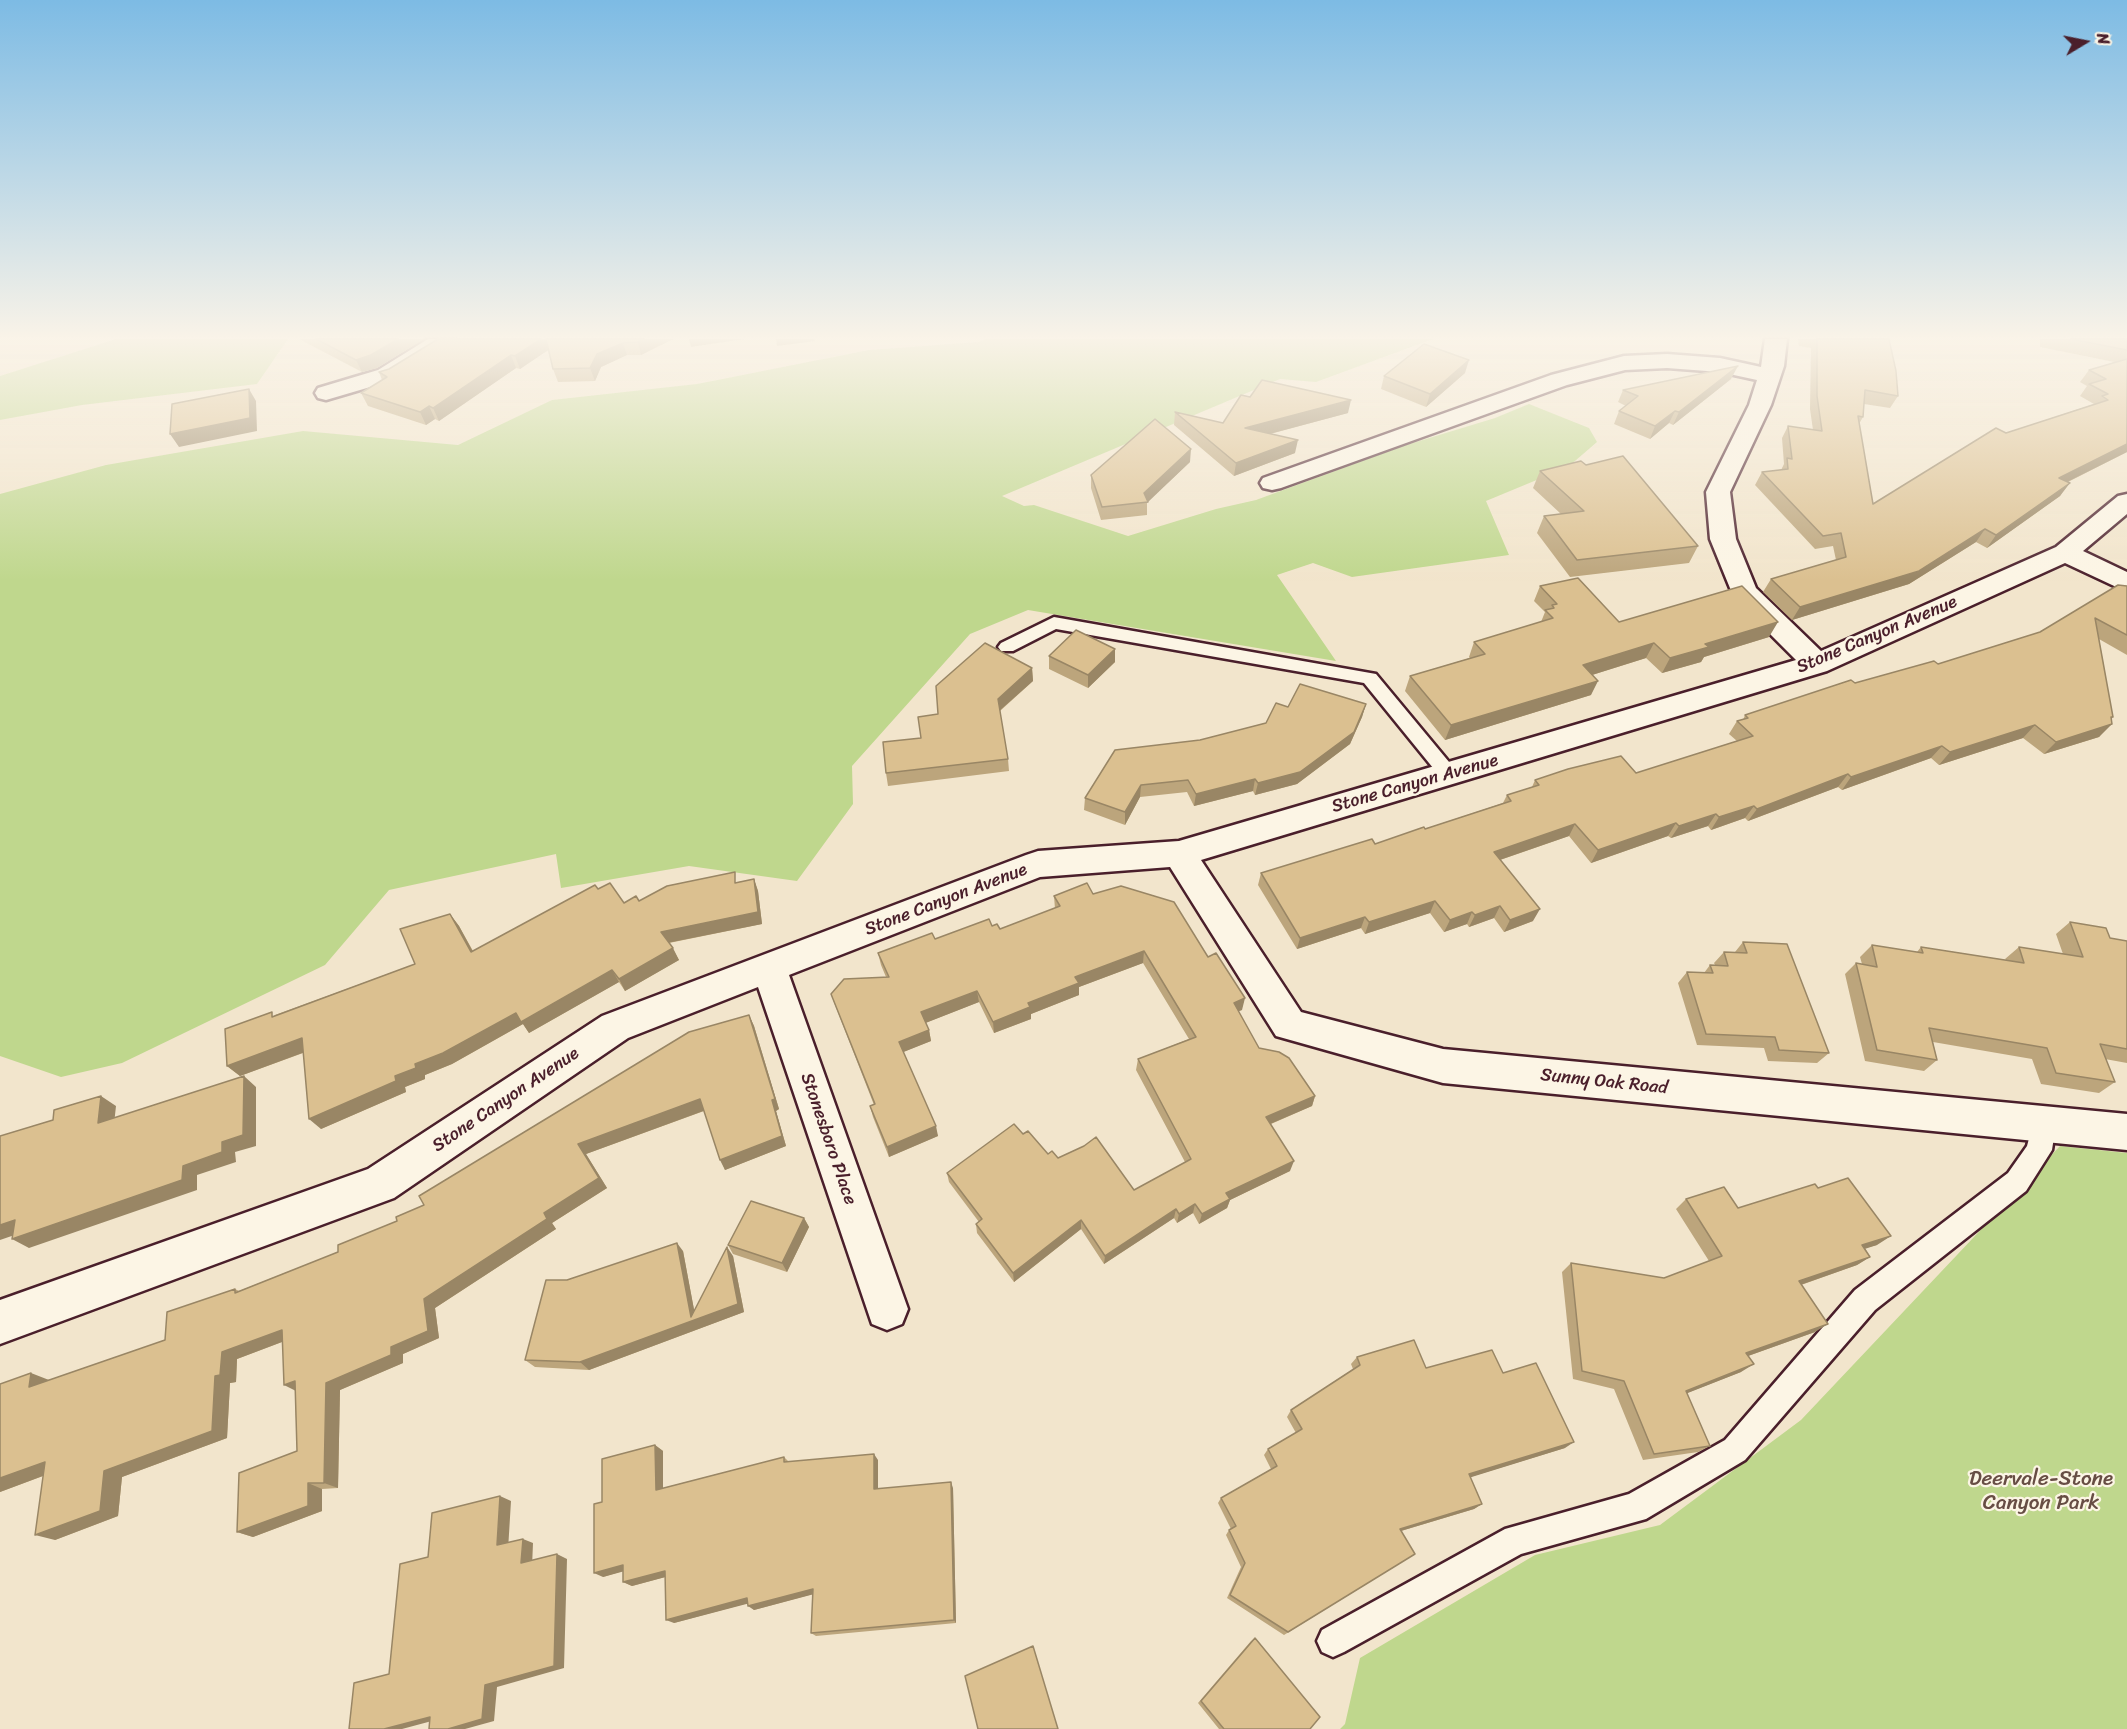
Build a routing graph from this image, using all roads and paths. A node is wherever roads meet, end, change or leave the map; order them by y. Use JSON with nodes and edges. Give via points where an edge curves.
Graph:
{"nodes":[{"id":1,"x":1448,"y":420,"type":"edge"},
{"id":2,"x":1753,"y":420,"type":"edge"},
{"id":3,"x":1272,"y":483,"type":"dead end"},
{"id":4,"x":2127,"y":501,"type":"edge"},
{"id":5,"x":2065,"y":552,"type":"junction"},
{"id":6,"x":2127,"y":583,"type":"edge"},
{"id":7,"x":1007,"y":647,"type":"dead end"},
{"id":8,"x":1817,"y":664,"type":"junction"},
{"id":9,"x":1449,"y":774,"type":"junction"},
{"id":10,"x":1179,"y":854,"type":"junction"},
{"id":11,"x":769,"y":968,"type":"junction"},
{"id":12,"x":2044,"y":1124,"type":"junction"},
{"id":13,"x":2127,"y":1132,"type":"edge"},
{"id":14,"x":887,"y":1309,"type":"dead end"},
{"id":15,"x":0,"y":1322,"type":"edge"},
{"id":16,"x":1333,"y":1641,"type":"dead end"}],
"edges":[{"from":1,"to":3,"type":"street"},
{"from":2,"to":8,"type":"street","via":[[1718,492],[1723,539],[1744,592]]},
{"from":4,"to":5,"type":"street","name":"Stone Canyon Avenue"},
{"from":5,"to":6,"type":"street"},
{"from":5,"to":8,"type":"street","name":"Stone Canyon Avenue"},
{"from":7,"to":9,"type":"lane","via":[[1054,623],[1370,678]]},
{"from":8,"to":9,"type":"street","name":"Stone Canyon Avenue"},
{"from":9,"to":10,"type":"street","name":"Stone Canyon Avenue"},
{"from":10,"to":11,"type":"street","name":"Stone Canyon Avenue","via":[[1038,864]]},
{"from":10,"to":12,"type":"street","name":"Sunny Oak Road","via":[[1289,1024],[1443,1066]]},
{"from":11,"to":14,"type":"street","name":"Stonesboro Place"},
{"from":11,"to":15,"type":"street","name":"Stone Canyon Avenue","via":[[615,1027],[380,1184]]},
{"from":12,"to":13,"type":"street","name":"Sunny Oak Road"},
{"from":12,"to":16,"type":"lane","via":[[2039,1150],[2017,1182],[1865,1300],[1735,1450],[1635,1508],[1515,1540]]}]}
